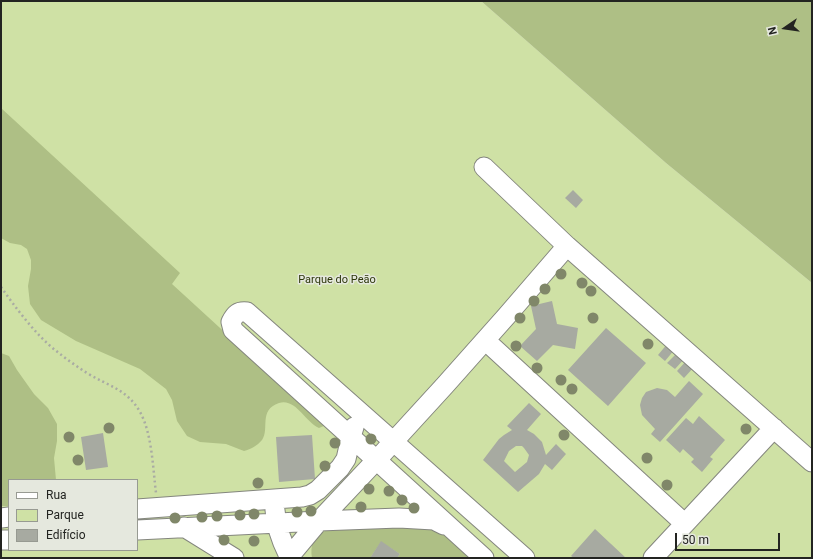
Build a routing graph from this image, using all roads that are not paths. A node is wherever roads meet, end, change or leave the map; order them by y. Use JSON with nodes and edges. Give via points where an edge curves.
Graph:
{"nodes":[{"id":1,"x":484,"y":167,"type":"dead end"},
{"id":2,"x":568,"y":246,"type":"junction"},
{"id":3,"x":486,"y":341,"type":"junction"},
{"id":4,"x":365,"y":417,"type":"junction"},
{"id":5,"x":774,"y":428,"type":"junction"},
{"id":6,"x":351,"y":437,"type":"junction"},
{"id":7,"x":394,"y":442,"type":"junction"},
{"id":8,"x":376,"y":461,"type":"junction"},
{"id":9,"x":812,"y":462,"type":"edge"},
{"id":10,"x":275,"y":500,"type":"junction"},
{"id":11,"x":158,"y":508,"type":"junction"},
{"id":12,"x":138,"y":509,"type":"edge"},
{"id":13,"x":318,"y":521,"type":"junction"},
{"id":14,"x":276,"y":523,"type":"junction"},
{"id":15,"x":684,"y":523,"type":"junction"},
{"id":16,"x":184,"y":527,"type":"junction"},
{"id":17,"x":449,"y":527,"type":"junction"},
{"id":18,"x":159,"y":528,"type":"junction"},
{"id":19,"x":138,"y":530,"type":"edge"},
{"id":20,"x":234,"y":558,"type":"edge"},
{"id":21,"x":289,"y":558,"type":"edge"},
{"id":22,"x":484,"y":558,"type":"edge"},
{"id":23,"x":525,"y":558,"type":"edge"},
{"id":24,"x":653,"y":558,"type":"edge"}],
"edges":[{"from":1,"to":2,"type":"lane"},
{"from":2,"to":3,"type":"lane"},
{"from":2,"to":5,"type":"lane"},
{"from":3,"to":7,"type":"lane"},
{"from":3,"to":15,"type":"lane"},
{"from":4,"to":6,"type":"lane","via":[[353,428]]},
{"from":4,"to":6,"type":"lane","via":[[247,312],[235,315],[231,322],[233,330]]},
{"from":4,"to":7,"type":"lane"},
{"from":5,"to":9,"type":"lane"},
{"from":5,"to":15,"type":"lane"},
{"from":6,"to":8,"type":"lane"},
{"from":6,"to":10,"type":"lane","via":[[346,459],[318,490],[302,497]]},
{"from":7,"to":8,"type":"lane"},
{"from":7,"to":23,"type":"lane"},
{"from":8,"to":13,"type":"lane"},
{"from":8,"to":17,"type":"lane"},
{"from":10,"to":11,"type":"lane"},
{"from":10,"to":14,"type":"lane"},
{"from":11,"to":12,"type":"lane"},
{"from":11,"to":18,"type":"lane"},
{"from":13,"to":14,"type":"lane"},
{"from":13,"to":17,"type":"lane","via":[[399,518],[434,520]]},
{"from":13,"to":21,"type":"lane"},
{"from":14,"to":16,"type":"lane"},
{"from":14,"to":21,"type":"lane"},
{"from":15,"to":24,"type":"lane"},
{"from":16,"to":18,"type":"lane"},
{"from":16,"to":20,"type":"lane"},
{"from":17,"to":22,"type":"lane"},
{"from":18,"to":19,"type":"lane"}]}
